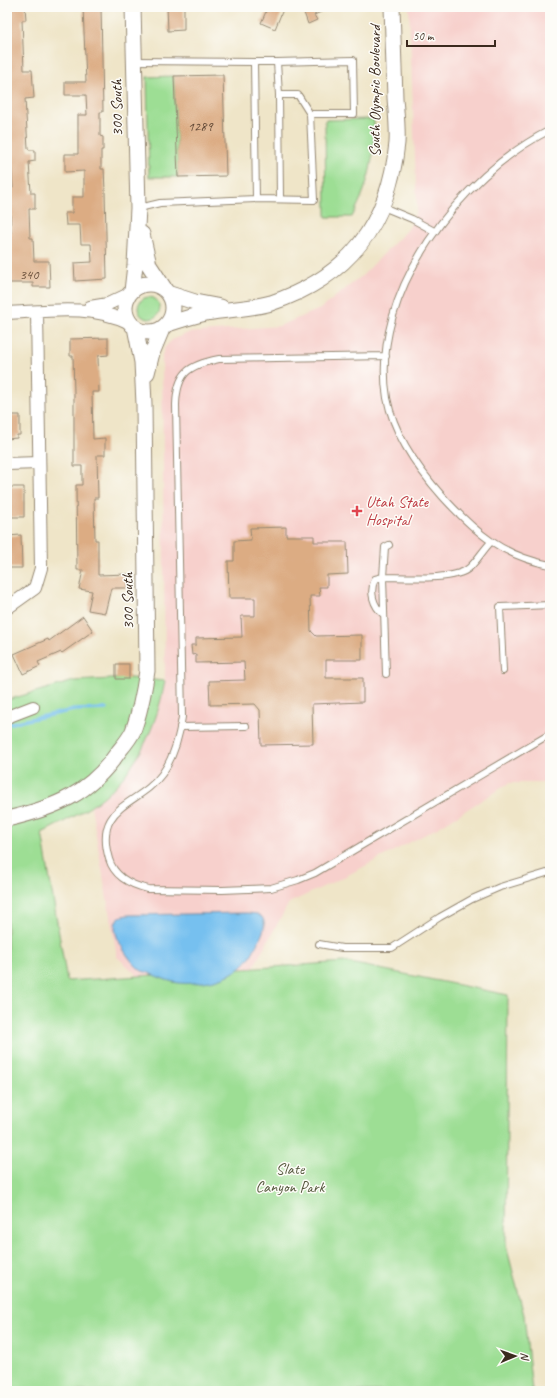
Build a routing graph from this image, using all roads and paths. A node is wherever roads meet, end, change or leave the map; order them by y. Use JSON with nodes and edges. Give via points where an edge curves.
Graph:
{"nodes":[{"id":1,"x":133,"y":7,"type":"edge"},
{"id":2,"x":392,"y":7,"type":"edge"},
{"id":3,"x":134,"y":61,"type":"junction"},
{"id":4,"x":254,"y":62,"type":"junction"},
{"id":5,"x":277,"y":62,"type":"junction"},
{"id":6,"x":279,"y":95,"type":"junction"},
{"id":7,"x":310,"y":114,"type":"junction"},
{"id":8,"x":550,"y":130,"type":"edge"},
{"id":9,"x":256,"y":199,"type":"junction"},
{"id":10,"x":280,"y":199,"type":"junction"},
{"id":11,"x":383,"y":207,"type":"junction"},
{"id":12,"x":138,"y":208,"type":"junction"},
{"id":13,"x":434,"y":231,"type":"junction"},
{"id":14,"x":167,"y":291,"type":"junction"},
{"id":15,"x":130,"y":292,"type":"junction"},
{"id":16,"x":242,"y":309,"type":"junction"},
{"id":17,"x":71,"y":311,"type":"junction"},
{"id":18,"x":36,"y":312,"type":"junction"},
{"id":19,"x":7,"y":313,"type":"edge"},
{"id":20,"x":132,"y":325,"type":"junction"},
{"id":21,"x":165,"y":327,"type":"junction"},
{"id":22,"x":386,"y":356,"type":"junction"},
{"id":23,"x":144,"y":404,"type":"junction"},
{"id":24,"x":39,"y":463,"type":"junction"},
{"id":25,"x":7,"y":464,"type":"edge"},
{"id":26,"x":491,"y":542,"type":"junction"},
{"id":27,"x":388,"y":546,"type":"dead end"},
{"id":28,"x":550,"y":565,"type":"edge"},
{"id":29,"x":383,"y":577,"type":"junction"},
{"id":30,"x":550,"y":606,"type":"edge"},
{"id":31,"x":7,"y":608,"type":"edge"},
{"id":32,"x":384,"y":615,"type":"junction"},
{"id":33,"x":504,"y":671,"type":"dead end"},
{"id":34,"x":386,"y":674,"type":"dead end"},
{"id":35,"x":33,"y":707,"type":"dead end"},
{"id":36,"x":7,"y":717,"type":"edge"},
{"id":37,"x":246,"y":726,"type":"dead end"},
{"id":38,"x":180,"y":727,"type":"junction"},
{"id":39,"x":550,"y":734,"type":"edge"},
{"id":40,"x":7,"y":819,"type":"edge"},
{"id":41,"x":550,"y":872,"type":"edge"},
{"id":42,"x":319,"y":944,"type":"dead end"}],
"edges":[{"from":1,"to":3,"type":"street","name":"300 South"},
{"from":2,"to":11,"type":"street","name":"South Olympic Boulevard","via":[[397,142]]},
{"from":3,"to":4,"type":"lane"},
{"from":3,"to":12,"type":"street","name":"300 South"},
{"from":4,"to":5,"type":"lane"},
{"from":4,"to":9,"type":"lane"},
{"from":5,"to":6,"type":"lane"},
{"from":5,"to":7,"type":"lane","via":[[353,60],[354,114]]},
{"from":6,"to":7,"type":"lane","via":[[298,95]]},
{"from":6,"to":10,"type":"lane"},
{"from":7,"to":10,"type":"lane","via":[[314,200]]},
{"from":8,"to":13,"type":"lane","via":[[515,151],[475,183]]},
{"from":9,"to":10,"type":"lane"},
{"from":9,"to":12,"type":"lane","via":[[160,203]]},
{"from":11,"to":13,"type":"lane"},
{"from":11,"to":16,"type":"street","name":"South Olympic Boulevard","via":[[373,228],[328,276],[299,292],[270,303]]},
{"from":12,"to":14,"type":"street","name":"300 South","via":[[145,254],[149,265]]},
{"from":12,"to":15,"type":"street","name":"300 South","via":[[135,265]]},
{"from":13,"to":22,"type":"lane","via":[[418,257],[403,290],[393,318]]},
{"from":14,"to":15,"type":"street","via":[[149,283],[141,284]]},
{"from":14,"to":16,"type":"street","name":"South Olympic Boulevard","via":[[195,302]]},
{"from":14,"to":21,"type":"street","via":[[174,309]]},
{"from":15,"to":17,"type":"street","via":[[108,304]]},
{"from":15,"to":20,"type":"street","via":[[125,310]]},
{"from":16,"to":21,"type":"street","name":"South Olympic Boulevard","via":[[206,313]]},
{"from":17,"to":18,"type":"street"},
{"from":17,"to":20,"type":"street","via":[[105,313]]},
{"from":18,"to":19,"type":"street"},
{"from":18,"to":24,"type":"street"},
{"from":20,"to":21,"type":"street","via":[[146,332],[154,332]]},
{"from":20,"to":23,"type":"street","name":"300 South","via":[[142,362]]},
{"from":21,"to":23,"type":"street","name":"300 South","via":[[148,366]]},
{"from":22,"to":26,"type":"lane","via":[[387,398],[402,440],[437,490]]},
{"from":22,"to":38,"type":"lane","via":[[218,359],[193,366],[182,377],[177,388],[176,405]]},
{"from":23,"to":40,"type":"street","name":"300 South","via":[[147,671],[143,698],[132,732],[114,759],[92,782],[71,798],[47,808]]},
{"from":24,"to":25,"type":"street"},
{"from":24,"to":31,"type":"street","via":[[41,568],[36,588]]},
{"from":26,"to":28,"type":"lane","via":[[517,556]]},
{"from":26,"to":29,"type":"lane","via":[[468,570],[459,574]]},
{"from":27,"to":29,"type":"lane","via":[[384,547]]},
{"from":29,"to":32,"type":"lane"},
{"from":29,"to":32,"type":"lane","via":[[376,579],[373,584],[373,595],[374,604]]},
{"from":30,"to":33,"type":"lane","via":[[500,607]]},
{"from":32,"to":34,"type":"lane"},
{"from":35,"to":36,"type":"street"},
{"from":37,"to":38,"type":"lane"},
{"from":38,"to":39,"type":"lane","via":[[176,747],[162,774],[152,786],[129,800],[110,819],[106,829],[111,865],[134,886],[148,889],[248,890],[271,888],[298,880],[315,873]]},
{"from":41,"to":42,"type":"lane","via":[[500,887],[472,900],[392,948],[342,948]]}]}
